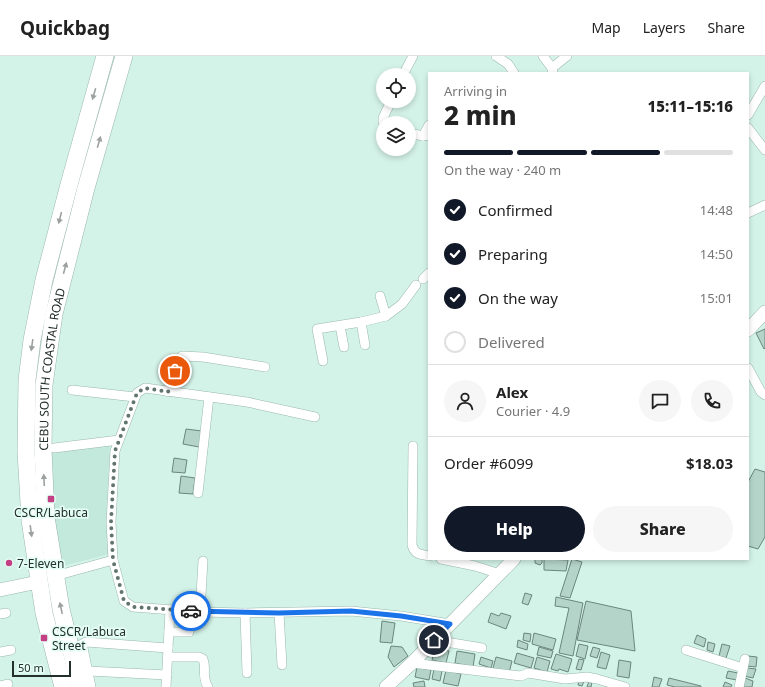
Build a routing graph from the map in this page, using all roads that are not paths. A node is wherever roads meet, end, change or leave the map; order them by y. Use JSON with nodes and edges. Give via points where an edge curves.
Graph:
{"nodes":[{"id":1,"x":105,"y":56,"type":"edge"},
{"id":2,"x":124,"y":56,"type":"edge"},
{"id":3,"x":413,"y":56,"type":"edge"},
{"id":4,"x":496,"y":56,"type":"edge"},
{"id":5,"x":543,"y":56,"type":"edge"},
{"id":6,"x":567,"y":56,"type":"edge"},
{"id":7,"x":407,"y":68,"type":"edge"},
{"id":8,"x":553,"y":71,"type":"edge"},
{"id":9,"x":513,"y":72,"type":"edge"},
{"id":10,"x":765,"y":86,"type":"edge"},
{"id":11,"x":749,"y":113,"type":"edge"},
{"id":12,"x":749,"y":129,"type":"edge"},
{"id":13,"x":416,"y":134,"type":"edge"},
{"id":14,"x":426,"y":136,"type":"edge"},
{"id":15,"x":765,"y":150,"type":"edge"},
{"id":16,"x":765,"y":205,"type":"edge"},
{"id":17,"x":749,"y":213,"type":"edge"},
{"id":18,"x":423,"y":279,"type":"edge"},
{"id":19,"x":380,"y":296,"type":"dead end"},
{"id":20,"x":765,"y":312,"type":"edge"},
{"id":21,"x":386,"y":316,"type":"junction"},
{"id":22,"x":361,"y":322,"type":"junction"},
{"id":23,"x":340,"y":326,"type":"junction"},
{"id":24,"x":749,"y":327,"type":"edge"},
{"id":25,"x":365,"y":345,"type":"dead end"},
{"id":26,"x":344,"y":347,"type":"dead end"},
{"id":27,"x":323,"y":361,"type":"dead end"},
{"id":28,"x":265,"y":367,"type":"dead end"},
{"id":29,"x":749,"y":370,"type":"edge"},
{"id":30,"x":72,"y":390,"type":"dead end"},
{"id":31,"x":168,"y":392,"type":"junction"},
{"id":32,"x":765,"y":395,"type":"edge"},
{"id":33,"x":135,"y":397,"type":"junction"},
{"id":34,"x":208,"y":397,"type":"junction"},
{"id":35,"x":315,"y":417,"type":"dead end"},
{"id":36,"x":119,"y":440,"type":"junction"},
{"id":37,"x":413,"y":446,"type":"dead end"},
{"id":38,"x":54,"y":448,"type":"dead end"},
{"id":39,"x":198,"y":493,"type":"dead end"},
{"id":40,"x":428,"y":556,"type":"edge"},
{"id":41,"x":113,"y":560,"type":"junction"},
{"id":42,"x":202,"y":560,"type":"dead end"},
{"id":43,"x":446,"y":560,"type":"edge"},
{"id":44,"x":513,"y":560,"type":"edge"},
{"id":45,"x":500,"y":574,"type":"junction"},
{"id":46,"x":55,"y":576,"type":"junction"},
{"id":47,"x":38,"y":582,"type":"junction"},
{"id":48,"x":0,"y":590,"type":"edge"},
{"id":49,"x":170,"y":610,"type":"junction"},
{"id":50,"x":200,"y":612,"type":"junction"},
{"id":51,"x":245,"y":613,"type":"junction"},
{"id":52,"x":279,"y":613,"type":"junction"},
{"id":53,"x":450,"y":624,"type":"junction"},
{"id":54,"x":169,"y":632,"type":"junction"},
{"id":55,"x":189,"y":632,"type":"dead end"},
{"id":56,"x":434,"y":640,"type":"junction"},
{"id":57,"x":482,"y":648,"type":"dead end"},
{"id":58,"x":11,"y":650,"type":"dead end"},
{"id":59,"x":686,"y":650,"type":"dead end"},
{"id":60,"x":0,"y":652,"type":"edge"},
{"id":61,"x":168,"y":653,"type":"junction"},
{"id":62,"x":412,"y":663,"type":"junction"},
{"id":63,"x":282,"y":665,"type":"dead end"},
{"id":64,"x":88,"y":671,"type":"junction"},
{"id":65,"x":247,"y":672,"type":"dead end"},
{"id":66,"x":167,"y":675,"type":"junction"},
{"id":67,"x":393,"y":685,"type":"edge"},
{"id":68,"x":63,"y":687,"type":"edge"},
{"id":69,"x":80,"y":687,"type":"edge"},
{"id":70,"x":91,"y":687,"type":"edge"},
{"id":71,"x":166,"y":687,"type":"edge"},
{"id":72,"x":208,"y":687,"type":"edge"},
{"id":73,"x":625,"y":687,"type":"edge"},
{"id":74,"x":739,"y":687,"type":"edge"}],
"edges":[{"from":1,"to":47,"type":"highway","name":"CEBU SOUTH COASTAL ROAD","one_way":true,"via":[[44,280],[28,373],[26,451],[30,520]]},
{"from":46,"to":2,"type":"highway","name":"CEBU SOUTH COASTAL ROAD","one_way":true,"via":[[46,517],[44,385],[54,314],[86,188]]},
{"from":3,"to":7,"type":"street"},
{"from":4,"to":9,"type":"street","via":[[508,64]]},
{"from":5,"to":8,"type":"street"},
{"from":6,"to":8,"type":"street"},
{"from":10,"to":11,"type":"street"},
{"from":12,"to":15,"type":"street"},
{"from":13,"to":14,"type":"street"},
{"from":16,"to":17,"type":"street"},
{"from":18,"to":21,"type":"street","via":[[402,304]]},
{"from":19,"to":21,"type":"street"},
{"from":20,"to":24,"type":"main road"},
{"from":21,"to":22,"type":"street"},
{"from":22,"to":23,"type":"street"},
{"from":22,"to":25,"type":"street"},
{"from":23,"to":26,"type":"street"},
{"from":23,"to":27,"type":"street","via":[[317,329]]},
{"from":28,"to":31,"type":"street","via":[[182,356],[178,360]]},
{"from":29,"to":32,"type":"street"},
{"from":30,"to":33,"type":"street"},
{"from":31,"to":33,"type":"street","via":[[145,388]]},
{"from":31,"to":34,"type":"street"},
{"from":33,"to":36,"type":"street"},
{"from":34,"to":35,"type":"street","via":[[273,407]]},
{"from":34,"to":39,"type":"street"},
{"from":36,"to":38,"type":"street"},
{"from":36,"to":41,"type":"street","via":[[115,451],[111,522]]},
{"from":37,"to":40,"type":"street","via":[[412,545],[418,554]]},
{"from":41,"to":46,"type":"street"},
{"from":41,"to":49,"type":"street","via":[[124,601],[133,607]]},
{"from":42,"to":50,"type":"street"},
{"from":43,"to":45,"type":"street"},
{"from":44,"to":45,"type":"main road"},
{"from":45,"to":53,"type":"main road"},
{"from":69,"to":46,"type":"highway","name":"CEBU SOUTH COASTAL ROAD","one_way":true},
{"from":47,"to":48,"type":"main road"},
{"from":47,"to":68,"type":"highway","name":"CEBU SOUTH COASTAL ROAD"},
{"from":49,"to":50,"type":"street"},
{"from":49,"to":54,"type":"street"},
{"from":50,"to":51,"type":"street"},
{"from":51,"to":52,"type":"street"},
{"from":51,"to":65,"type":"street"},
{"from":52,"to":53,"type":"street","via":[[351,611]]},
{"from":52,"to":63,"type":"street"},
{"from":53,"to":56,"type":"main road"},
{"from":54,"to":55,"type":"street"},
{"from":54,"to":61,"type":"street"},
{"from":56,"to":57,"type":"street"},
{"from":56,"to":62,"type":"main road"},
{"from":58,"to":60,"type":"street"},
{"from":59,"to":74,"type":"street","via":[[744,664]]},
{"from":61,"to":64,"type":"street","via":[[86,642],[82,644],[82,648]]},
{"from":61,"to":66,"type":"street"},
{"from":61,"to":72,"type":"street","via":[[203,659],[204,676]]},
{"from":62,"to":67,"type":"main road"},
{"from":62,"to":73,"type":"street","via":[[521,676],[528,673],[565,679],[587,677]]},
{"from":64,"to":66,"type":"street"},
{"from":64,"to":70,"type":"street"},
{"from":66,"to":71,"type":"street"}]}
